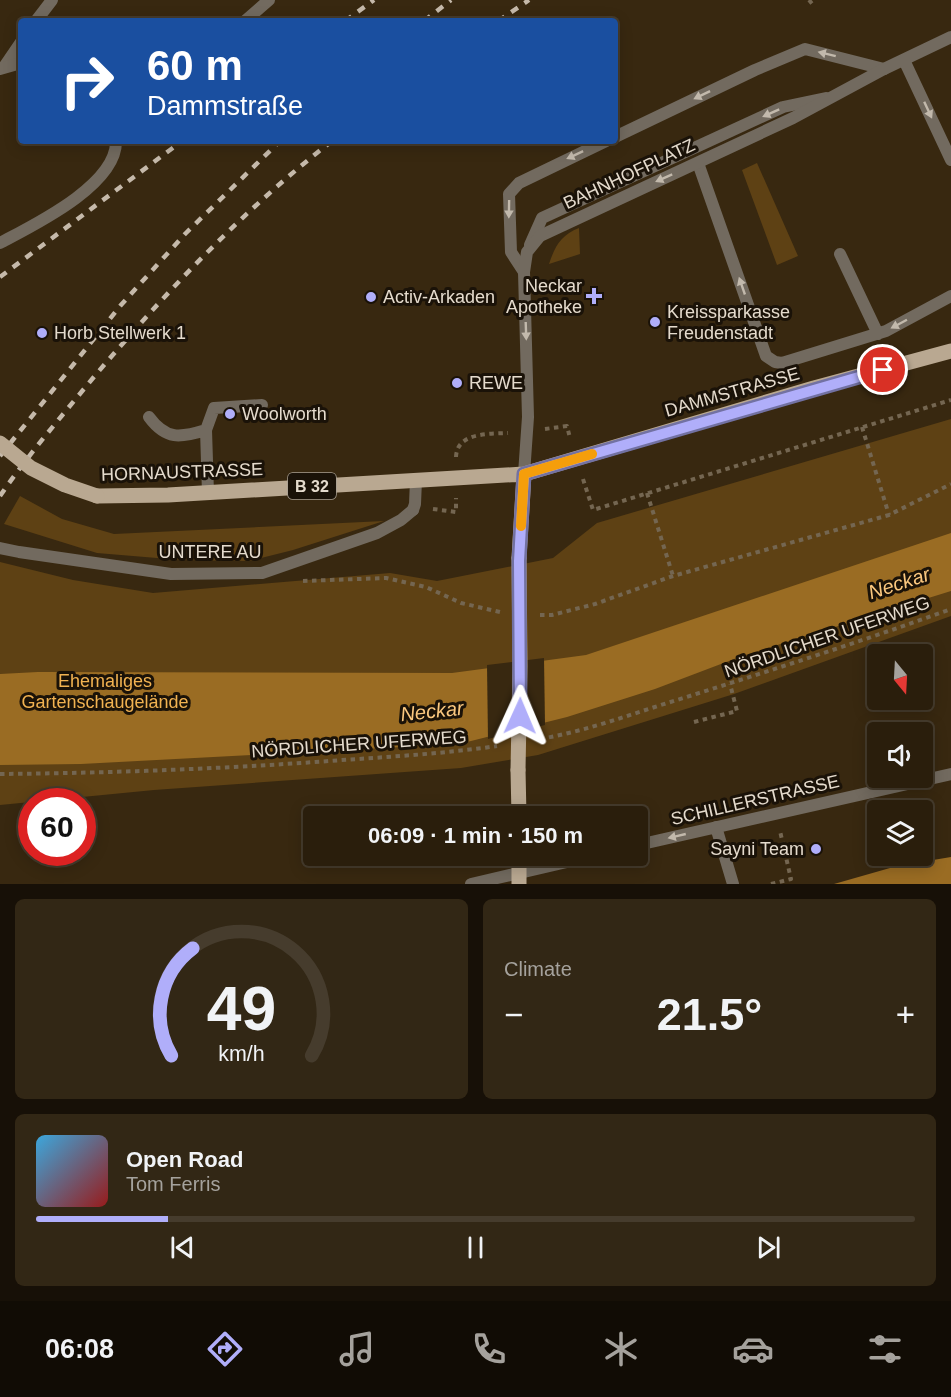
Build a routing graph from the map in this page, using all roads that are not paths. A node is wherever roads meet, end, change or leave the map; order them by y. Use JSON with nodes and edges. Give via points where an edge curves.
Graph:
{"nodes":[{"id":1,"x":52,"y":0,"type":"edge"},
{"id":2,"x":269,"y":0,"type":"edge"},
{"id":3,"x":38,"y":18,"type":"edge"},
{"id":4,"x":248,"y":18,"type":"edge"},
{"id":5,"x":951,"y":37,"type":"edge"},
{"id":6,"x":18,"y":46,"type":"edge"},
{"id":7,"x":904,"y":60,"type":"junction"},
{"id":8,"x":18,"y":64,"type":"edge"},
{"id":9,"x":2,"y":68,"type":"edge"},
{"id":10,"x":884,"y":69,"type":"junction"},
{"id":11,"x":828,"y":98,"type":"junction"},
{"id":12,"x":618,"y":136,"type":"edge"},
{"id":13,"x":115,"y":144,"type":"edge"},
{"id":14,"x":600,"y":144,"type":"edge"},
{"id":15,"x":951,"y":160,"type":"edge"},
{"id":16,"x":698,"y":163,"type":"junction"},
{"id":17,"x":0,"y":243,"type":"edge"},
{"id":18,"x":530,"y":245,"type":"junction"},
{"id":19,"x":840,"y":254,"type":"dead end"},
{"id":20,"x":524,"y":272,"type":"junction"},
{"id":21,"x":951,"y":296,"type":"edge"},
{"id":22,"x":878,"y":334,"type":"junction"},
{"id":23,"x":951,"y":351,"type":"edge"},
{"id":24,"x":262,"y":405,"type":"dead end"},
{"id":25,"x":149,"y":417,"type":"dead end"},
{"id":26,"x":206,"y":430,"type":"junction"},
{"id":27,"x":0,"y":443,"type":"edge"},
{"id":28,"x":524,"y":474,"type":"junction"},
{"id":29,"x":416,"y":480,"type":"junction"},
{"id":30,"x":208,"y":493,"type":"junction"},
{"id":31,"x":0,"y":548,"type":"edge"},
{"id":32,"x":951,"y":774,"type":"edge"},
{"id":33,"x":519,"y":806,"type":"edge"},
{"id":34,"x":716,"y":827,"type":"junction"},
{"id":35,"x":648,"y":843,"type":"edge"},
{"id":36,"x":561,"y":866,"type":"edge"},
{"id":37,"x":519,"y":879,"type":"edge"},
{"id":38,"x":471,"y":884,"type":"edge"},
{"id":39,"x":733,"y":884,"type":"edge"}],
"edges":[{"from":1,"to":3,"type":"street"},
{"from":2,"to":4,"type":"street"},
{"from":5,"to":7,"type":"street","name":"BAHNHOFPLATZ"},
{"from":6,"to":9,"type":"street"},
{"from":7,"to":10,"type":"street","name":"BAHNHOFPLATZ"},
{"from":7,"to":15,"type":"street","one_way":true},
{"from":8,"to":9,"type":"street"},
{"from":10,"to":11,"type":"street","name":"BAHNHOFPLATZ"},
{"from":10,"to":12,"type":"street","one_way":true,"via":[[805,49]]},
{"from":11,"to":16,"type":"street","name":"BAHNHOFPLATZ"},
{"from":11,"to":18,"type":"street","one_way":true,"via":[[783,107],[542,218]]},
{"from":13,"to":17,"type":"street","via":[[110,164],[92,186]]},
{"from":14,"to":20,"type":"street","one_way":true,"via":[[519,183],[509,194],[511,252]]},
{"from":16,"to":18,"type":"street","name":"BAHNHOFPLATZ","one_way":true,"via":[[554,228]]},
{"from":22,"to":16,"type":"street","one_way":true,"via":[[782,363],[766,356]]},
{"from":18,"to":20,"type":"street"},
{"from":19,"to":22,"type":"street"},
{"from":20,"to":28,"type":"street","one_way":true,"via":[[528,431]]},
{"from":21,"to":22,"type":"street","one_way":true},
{"from":23,"to":28,"type":"main road","name":"DAMMSTRASSE"},
{"from":24,"to":26,"type":"street","via":[[214,408]]},
{"from":25,"to":26,"type":"street","via":[[170,436]]},
{"from":26,"to":30,"type":"street"},
{"from":27,"to":30,"type":"main road","name":"HORNAUSTRASSE","number":"B 32","bridge":true,"via":[[32,468],[97,496]]},
{"from":28,"to":29,"type":"main road","name":"HORNAUSTRASSE","number":"B 32"},
{"from":28,"to":33,"type":"main road","bridge":true,"via":[[519,558]]},
{"from":29,"to":30,"type":"main road","name":"HORNAUSTRASSE","number":"B 32"},
{"from":29,"to":31,"type":"street","name":"UNTERE AU","via":[[413,510],[401,520],[377,533],[262,573],[171,574]]},
{"from":32,"to":34,"type":"street","name":"SCHILLERSTRASSE"},
{"from":34,"to":35,"type":"street","name":"SCHILLERSTRASSE","one_way":true},
{"from":34,"to":39,"type":"street"},
{"from":36,"to":37,"type":"street"},
{"from":37,"to":38,"type":"street"}]}
